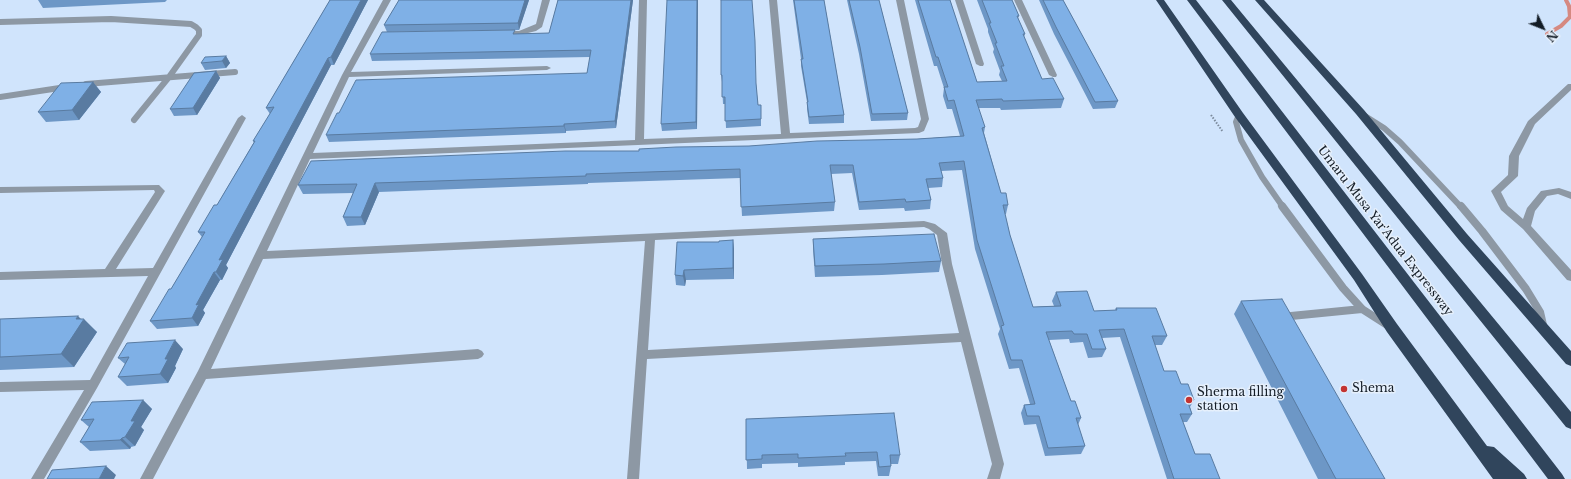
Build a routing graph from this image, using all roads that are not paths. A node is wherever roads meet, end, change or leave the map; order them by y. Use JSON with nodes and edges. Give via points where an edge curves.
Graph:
{"nodes":[{"id":1,"x":387,"y":0,"type":"edge"},
{"id":2,"x":546,"y":0,"type":"edge"},
{"id":3,"x":643,"y":0,"type":"edge"},
{"id":4,"x":773,"y":0,"type":"edge"},
{"id":5,"x":900,"y":0,"type":"edge"},
{"id":6,"x":960,"y":0,"type":"edge"},
{"id":7,"x":1018,"y":0,"type":"edge"},
{"id":8,"x":1160,"y":0,"type":"edge"},
{"id":9,"x":1191,"y":0,"type":"edge"},
{"id":10,"x":1226,"y":0,"type":"edge"},
{"id":11,"x":1259,"y":0,"type":"edge"},
{"id":12,"x":0,"y":22,"type":"edge"},
{"id":13,"x":497,"y":33,"type":"edge"},
{"id":14,"x":980,"y":64,"type":"dead end"},
{"id":15,"x":547,"y":68,"type":"dead end"},
{"id":16,"x":235,"y":72,"type":"dead end"},
{"id":17,"x":346,"y":75,"type":"junction"},
{"id":18,"x":1053,"y":75,"type":"dead end"},
{"id":19,"x":169,"y":77,"type":"junction"},
{"id":20,"x":1571,"y":86,"type":"edge"},
{"id":21,"x":0,"y":98,"type":"edge"},
{"id":22,"x":1360,"y":112,"type":"junction"},
{"id":23,"x":1238,"y":116,"type":"junction"},
{"id":24,"x":242,"y":118,"type":"dead end"},
{"id":25,"x":134,"y":120,"type":"dead end"},
{"id":26,"x":786,"y":136,"type":"junction"},
{"id":27,"x":639,"y":142,"type":"junction"},
{"id":28,"x":308,"y":156,"type":"junction"},
{"id":29,"x":0,"y":190,"type":"edge"},
{"id":30,"x":1571,"y":196,"type":"edge"},
{"id":31,"x":1526,"y":227,"type":"junction"},
{"id":32,"x":650,"y":238,"type":"junction"},
{"id":33,"x":260,"y":255,"type":"junction"},
{"id":34,"x":157,"y":272,"type":"junction"},
{"id":35,"x":108,"y":273,"type":"junction"},
{"id":36,"x":0,"y":276,"type":"edge"},
{"id":37,"x":1571,"y":277,"type":"edge"},
{"id":38,"x":1362,"y":309,"type":"junction"},
{"id":39,"x":1392,"y":328,"type":"junction"},
{"id":40,"x":1543,"y":328,"type":"junction"},
{"id":41,"x":1289,"y":331,"type":"edge"},
{"id":42,"x":966,"y":336,"type":"junction"},
{"id":43,"x":478,"y":354,"type":"dead end"},
{"id":44,"x":642,"y":355,"type":"junction"},
{"id":45,"x":1571,"y":360,"type":"edge"},
{"id":46,"x":202,"y":374,"type":"junction"},
{"id":47,"x":93,"y":385,"type":"junction"},
{"id":48,"x":0,"y":387,"type":"edge"},
{"id":49,"x":1571,"y":423,"type":"edge"},
{"id":50,"x":1472,"y":437,"type":"junction"},
{"id":51,"x":37,"y":479,"type":"edge"},
{"id":52,"x":146,"y":479,"type":"edge"},
{"id":53,"x":633,"y":479,"type":"edge"},
{"id":54,"x":993,"y":479,"type":"edge"},
{"id":55,"x":1502,"y":479,"type":"edge"},
{"id":56,"x":1519,"y":479,"type":"edge"},
{"id":57,"x":1557,"y":479,"type":"edge"}],
"edges":[{"from":1,"to":17,"type":"street","via":[[371,36]]},
{"from":2,"to":13,"type":"street","via":[[539,25],[534,29],[520,33]]},
{"from":3,"to":27,"type":"street"},
{"from":4,"to":26,"type":"street"},
{"from":5,"to":26,"type":"street","via":[[925,119],[921,129]]},
{"from":6,"to":14,"type":"street"},
{"from":7,"to":18,"type":"street"},
{"from":8,"to":23,"type":"highway"},
{"from":9,"to":57,"type":"highway","name":"Umaru Musa Yar'Adua Expressway"},
{"from":10,"to":49,"type":"highway","name":"Umaru Musa Yar'Adua Expressway"},
{"from":11,"to":22,"type":"highway"},
{"from":12,"to":19,"type":"lane","via":[[111,19],[191,24],[199,30],[199,35]]},
{"from":15,"to":17,"type":"street"},
{"from":16,"to":19,"type":"lane"},
{"from":17,"to":28,"type":"street"},
{"from":19,"to":21,"type":"lane","via":[[90,83]]},
{"from":19,"to":25,"type":"lane"},
{"from":20,"to":31,"type":"street","via":[[1531,123],[1514,156],[1513,176],[1496,191],[1504,208]]},
{"from":22,"to":40,"type":"highway","via":[[1463,237]]},
{"from":22,"to":40,"type":"lane","via":[[1384,128],[1426,168],[1482,231],[1526,289],[1540,312]]},
{"from":23,"to":38,"type":"lane","via":[[1236,122],[1241,140],[1262,177],[1308,243]]},
{"from":23,"to":39,"type":"highway","via":[[1358,277]]},
{"from":24,"to":34,"type":"street"},
{"from":26,"to":27,"type":"street"},
{"from":27,"to":28,"type":"street"},
{"from":28,"to":33,"type":"street"},
{"from":29,"to":35,"type":"street","via":[[156,187],[160,192]]},
{"from":30,"to":31,"type":"street","via":[[1559,190],[1544,194],[1530,210]]},
{"from":31,"to":37,"type":"street"},
{"from":32,"to":33,"type":"street"},
{"from":32,"to":42,"type":"street","via":[[924,224],[932,226],[942,233],[947,264]]},
{"from":32,"to":44,"type":"street"},
{"from":33,"to":46,"type":"street"},
{"from":34,"to":35,"type":"street"},
{"from":34,"to":47,"type":"street"},
{"from":35,"to":36,"type":"street"},
{"from":38,"to":39,"type":"lane"},
{"from":38,"to":41,"type":"lane","via":[[1291,316],[1285,324]]},
{"from":39,"to":50,"type":"highway"},
{"from":40,"to":45,"type":"highway"},
{"from":42,"to":44,"type":"street"},
{"from":42,"to":54,"type":"street","via":[[998,464]]},
{"from":43,"to":46,"type":"street"},
{"from":44,"to":53,"type":"street"},
{"from":46,"to":52,"type":"street"},
{"from":47,"to":48,"type":"street"},
{"from":47,"to":51,"type":"street"},
{"from":50,"to":55,"type":"highway"},
{"from":50,"to":56,"type":"highway"}]}
